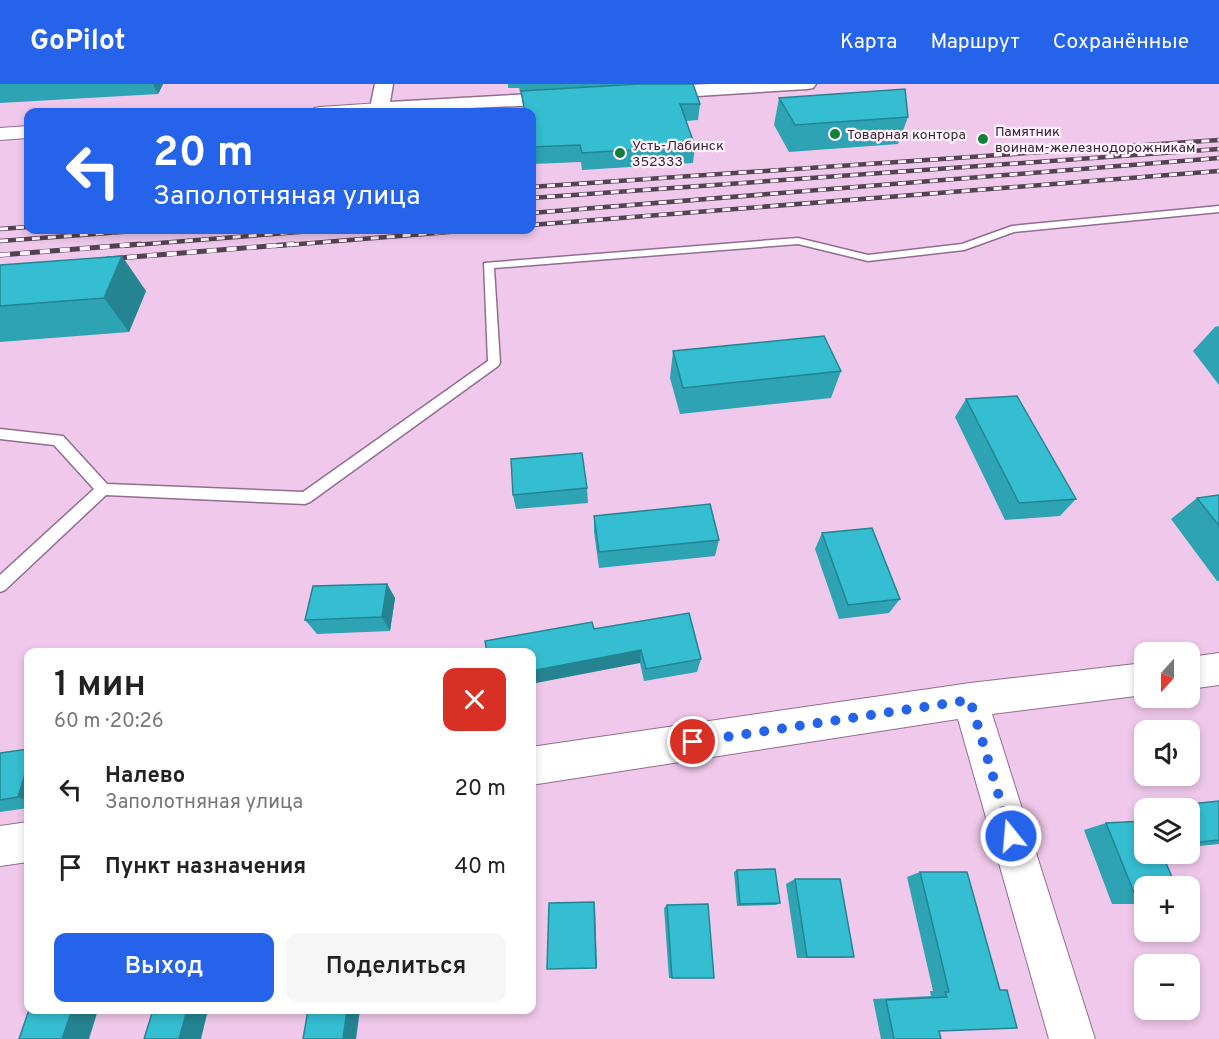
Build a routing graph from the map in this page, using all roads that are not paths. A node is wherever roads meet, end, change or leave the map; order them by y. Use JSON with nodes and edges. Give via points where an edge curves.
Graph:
{"nodes":[{"id":1,"x":384,"y":84,"type":"edge"},
{"id":2,"x":807,"y":84,"type":"edge"},
{"id":3,"x":784,"y":85,"type":"edge"},
{"id":4,"x":636,"y":94,"type":"edge"},
{"id":5,"x":579,"y":97,"type":"edge"},
{"id":6,"x":380,"y":108,"type":"joint"},
{"id":7,"x":24,"y":132,"type":"edge"},
{"id":8,"x":0,"y":134,"type":"edge"},
{"id":9,"x":1219,"y":209,"type":"edge"},
{"id":10,"x":0,"y":434,"type":"edge"},
{"id":11,"x":103,"y":489,"type":"junction"},
{"id":12,"x":0,"y":585,"type":"edge"},
{"id":13,"x":1219,"y":669,"type":"edge"},
{"id":14,"x":1200,"y":672,"type":"edge"},
{"id":15,"x":1134,"y":680,"type":"edge"},
{"id":16,"x":970,"y":700,"type":"junction"},
{"id":17,"x":536,"y":765,"type":"edge"},
{"id":18,"x":24,"y":843,"type":"edge"},
{"id":19,"x":0,"y":846,"type":"edge"},
{"id":20,"x":1072,"y":1039,"type":"edge"}],
"edges":[{"from":1,"to":6,"type":"street"},
{"from":2,"to":3,"type":"street"},
{"from":3,"to":4,"type":"street"},
{"from":5,"to":6,"type":"street"},
{"from":7,"to":8,"type":"street"},
{"from":9,"to":11,"type":"lane","via":[[1012,229],[964,247],[868,258],[798,241],[488,264],[494,363],[305,498]]},
{"from":10,"to":11,"type":"lane","via":[[57,440]]},
{"from":11,"to":12,"type":"lane"},
{"from":13,"to":14,"type":"street"},
{"from":15,"to":16,"type":"street"},
{"from":16,"to":17,"type":"street"},
{"from":16,"to":20,"type":"street"},
{"from":18,"to":19,"type":"street"}]}
